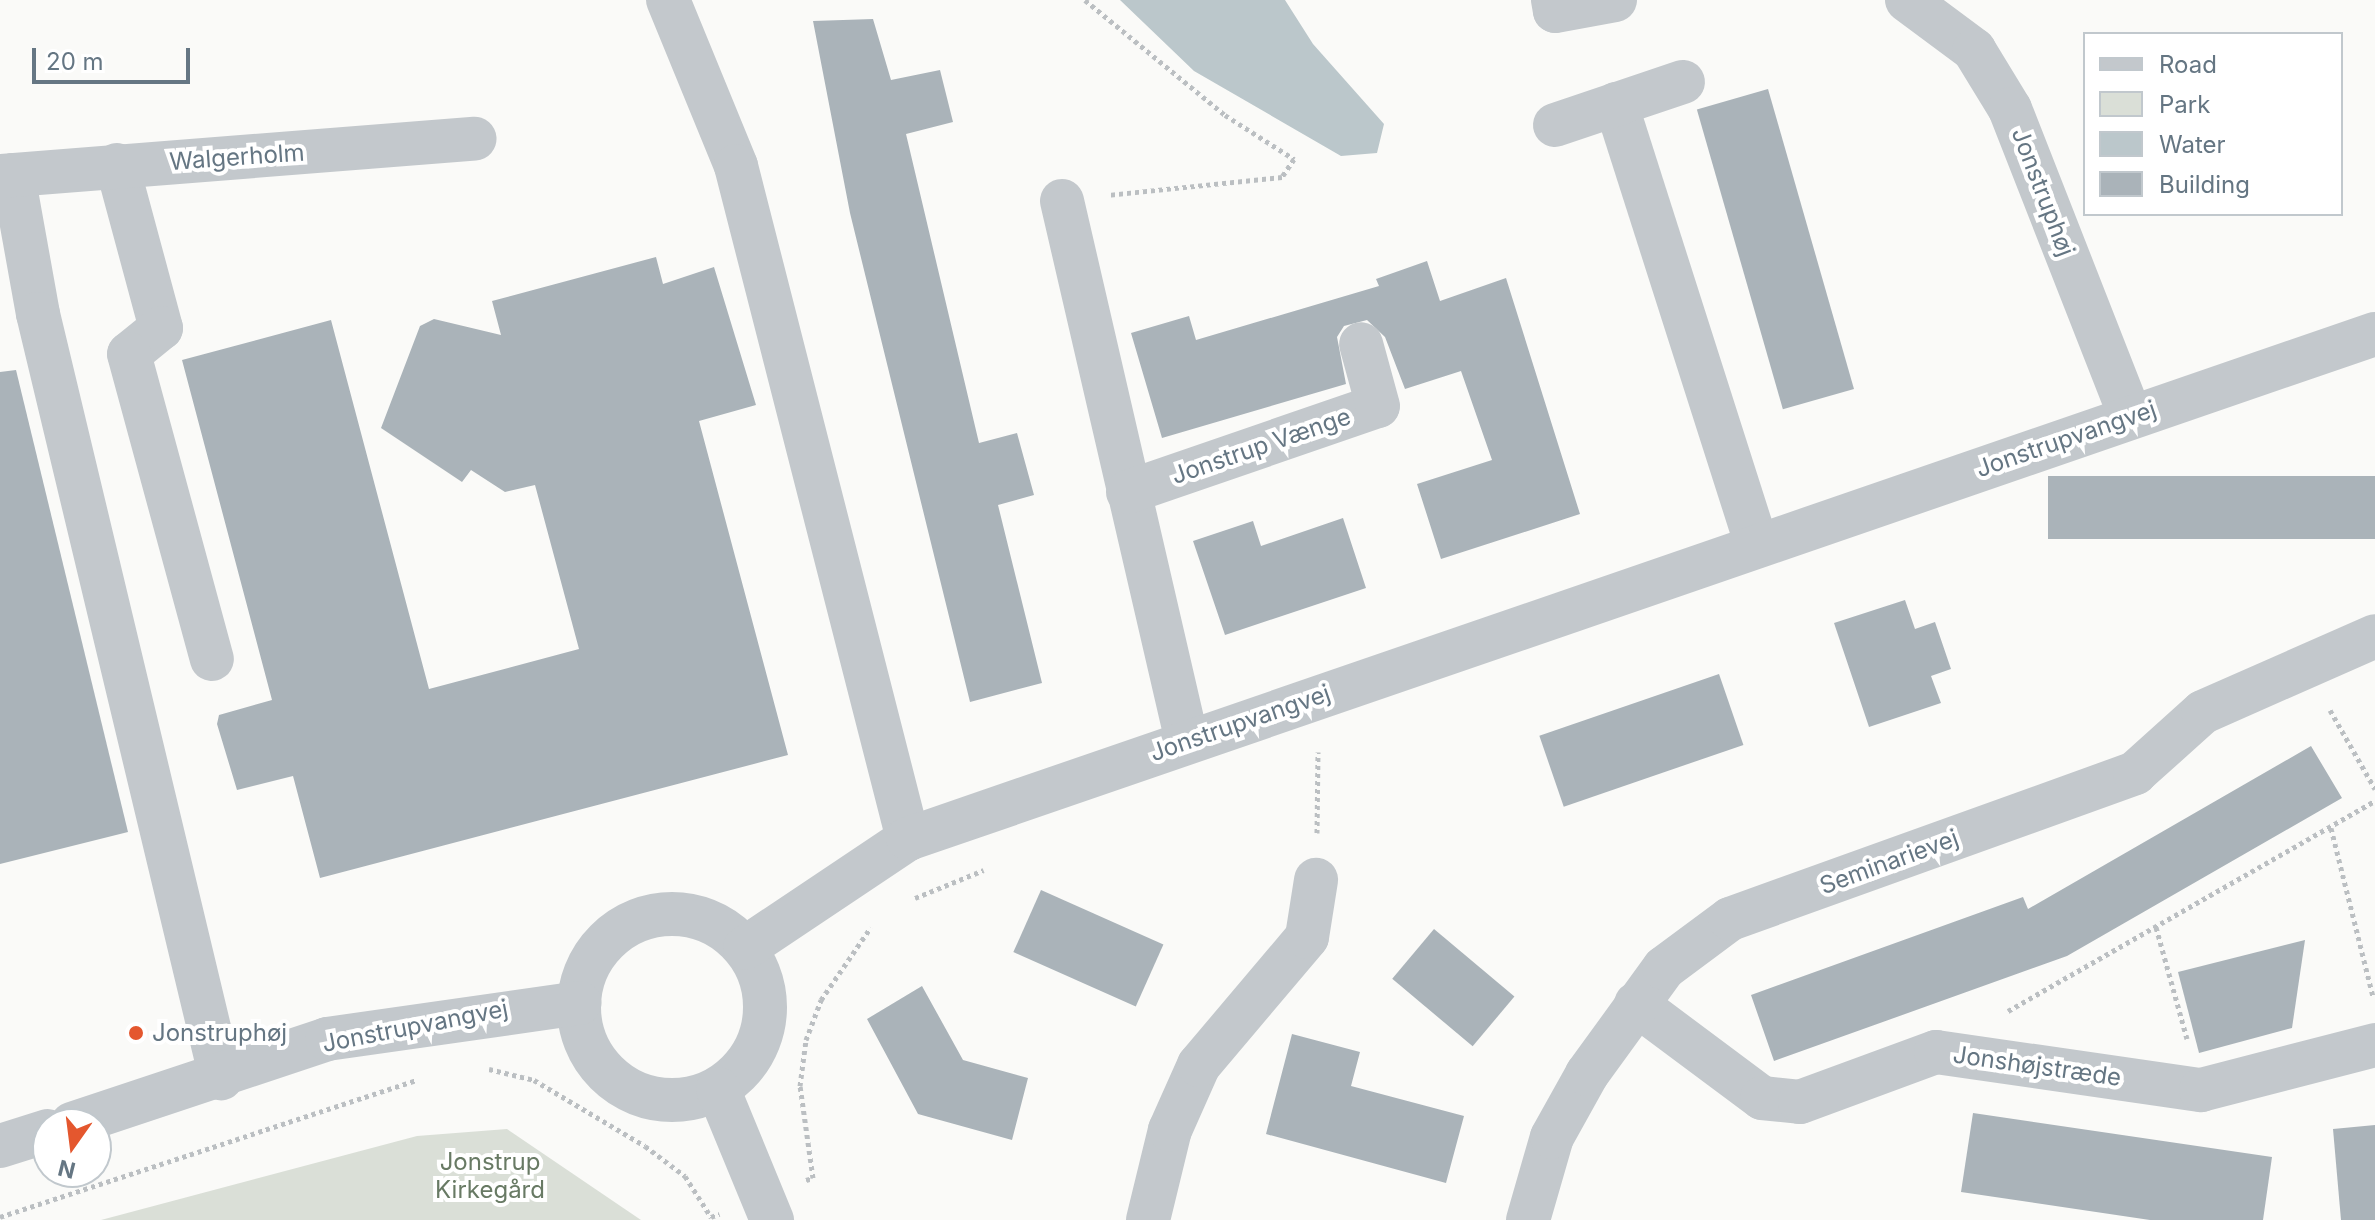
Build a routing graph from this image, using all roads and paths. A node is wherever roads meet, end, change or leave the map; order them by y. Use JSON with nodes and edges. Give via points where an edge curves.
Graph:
{"nodes":[{"id":1,"x":668,"y":0,"type":"edge"},
{"id":2,"x":1085,"y":0,"type":"edge"},
{"id":3,"x":1553,"y":0,"type":"edge"},
{"id":4,"x":1615,"y":0,"type":"edge"},
{"id":5,"x":1907,"y":0,"type":"edge"},
{"id":6,"x":1683,"y":82,"type":"dead end"},
{"id":7,"x":1616,"y":104,"type":"junction"},
{"id":8,"x":1555,"y":125,"type":"dead end"},
{"id":9,"x":475,"y":139,"type":"dead end"},
{"id":10,"x":117,"y":165,"type":"junction"},
{"id":11,"x":7,"y":175,"type":"edge"},
{"id":12,"x":1062,"y":201,"type":"joint"},
{"id":13,"x":2375,"y":334,"type":"edge"},
{"id":14,"x":1361,"y":344,"type":"dead end"},
{"id":15,"x":2131,"y":417,"type":"junction"},
{"id":16,"x":1128,"y":492,"type":"junction"},
{"id":17,"x":1757,"y":546,"type":"junction"},
{"id":18,"x":2375,"y":636,"type":"edge"},
{"id":19,"x":212,"y":659,"type":"dead end"},
{"id":20,"x":2306,"y":667,"type":"junction"},
{"id":21,"x":1187,"y":741,"type":"junction"},
{"id":22,"x":1318,"y":747,"type":"dead end"},
{"id":23,"x":2375,"y":789,"type":"edge"},
{"id":24,"x":2375,"y":801,"type":"edge"},
{"id":25,"x":2331,"y":828,"type":"junction"},
{"id":26,"x":908,"y":839,"type":"junction"},
{"id":27,"x":1316,"y":880,"type":"joint"},
{"id":28,"x":2156,"y":927,"type":"junction"},
{"id":29,"x":745,"y":948,"type":"junction"},
{"id":30,"x":846,"y":956,"type":"dead end"},
{"id":31,"x":579,"y":1003,"type":"junction"},
{"id":32,"x":1636,"y":1004,"type":"junction"},
{"id":33,"x":2375,"y":1006,"type":"edge"},
{"id":34,"x":2375,"y":1045,"type":"edge"},
{"id":35,"x":1936,"y":1052,"type":"junction"},
{"id":36,"x":483,"y":1067,"type":"dead end"},
{"id":37,"x":433,"y":1074,"type":"dead end"},
{"id":38,"x":221,"y":1078,"type":"junction"},
{"id":39,"x":718,"y":1089,"type":"junction"},
{"id":40,"x":2201,"y":1090,"type":"junction"},
{"id":41,"x":112,"y":1112,"type":"edge"},
{"id":42,"x":32,"y":1136,"type":"edge"},
{"id":43,"x":0,"y":1146,"type":"edge"},
{"id":44,"x":769,"y":1208,"type":"edge"},
{"id":45,"x":0,"y":1217,"type":"edge"},
{"id":46,"x":712,"y":1218,"type":"edge"},
{"id":47,"x":1148,"y":1220,"type":"edge"},
{"id":48,"x":1528,"y":1220,"type":"edge"}],
"edges":[{"from":1,"to":26,"type":"street","via":[[736,166]]},
{"from":2,"to":12,"type":"path","via":[[1225,115],[1294,159],[1282,177]]},
{"from":3,"to":4,"type":"street","via":[[1555,11]]},
{"from":5,"to":15,"type":"street","name":"Jonstruphøj","via":[[1974,50],[2010,109]]},
{"from":6,"to":7,"type":"street"},
{"from":7,"to":8,"type":"street"},
{"from":7,"to":17,"type":"street"},
{"from":9,"to":10,"type":"street","name":"Walgerholm"},
{"from":10,"to":11,"type":"street","name":"Walgerholm"},
{"from":10,"to":19,"type":"street","via":[[161,328],[129,354]]},
{"from":11,"to":38,"type":"street"},
{"from":12,"to":16,"type":"street"},
{"from":13,"to":15,"type":"street","name":"Jonstrupvangvej"},
{"from":14,"to":16,"type":"street","name":"Jonstrup Vænge","via":[[1378,406]]},
{"from":15,"to":17,"type":"street","name":"Jonstrupvangvej"},
{"from":16,"to":21,"type":"street"},
{"from":17,"to":21,"type":"street","name":"Jonstrupvangvej"},
{"from":18,"to":20,"type":"street","name":"Seminarievej"},
{"from":20,"to":23,"type":"path"},
{"from":20,"to":32,"type":"street","name":"Seminarievej","via":[[2203,712],[2135,773],[1730,919],[1664,968]]},
{"from":21,"to":26,"type":"street","name":"Jonstrupvangvej"},
{"from":22,"to":27,"type":"path"},
{"from":24,"to":25,"type":"path"},
{"from":25,"to":28,"type":"path"},
{"from":25,"to":33,"type":"path"},
{"from":26,"to":29,"type":"street","name":"Jonstrupvangvej"},
{"from":27,"to":47,"type":"street","via":[[1307,937],[1199,1065],[1170,1130]]},
{"from":28,"to":35,"type":"path"},
{"from":28,"to":40,"type":"path"},
{"from":29,"to":31,"type":"street","via":[[705,920],[681,914],[631,923],[594,956]]},
{"from":29,"to":39,"type":"street","via":[[760,971],[765,1026],[739,1073]]},
{"from":30,"to":44,"type":"path","via":[[806,1040],[800,1086],[813,1178]]},
{"from":31,"to":38,"type":"street","name":"Jonstrupvangvej","via":[[327,1039]]},
{"from":31,"to":39,"type":"street","via":[[590,1051],[623,1087],[670,1100]]},
{"from":32,"to":35,"type":"street","name":"Jonshøjstræde","via":[[1762,1098],[1800,1102]]},
{"from":32,"to":48,"type":"street","name":"Seminarievej","via":[[1552,1137]]},
{"from":34,"to":40,"type":"street","name":"Jonshøjstræde"},
{"from":35,"to":40,"type":"street","name":"Jonshøjstræde"},
{"from":36,"to":46,"type":"path","via":[[534,1080],[645,1146],[685,1176]]},
{"from":37,"to":45,"type":"path"},
{"from":38,"to":41,"type":"street","name":"Jonstrupvangvej"},
{"from":39,"to":44,"type":"street"},
{"from":42,"to":43,"type":"street"},
{"from":44,"to":46,"type":"path"}]}
